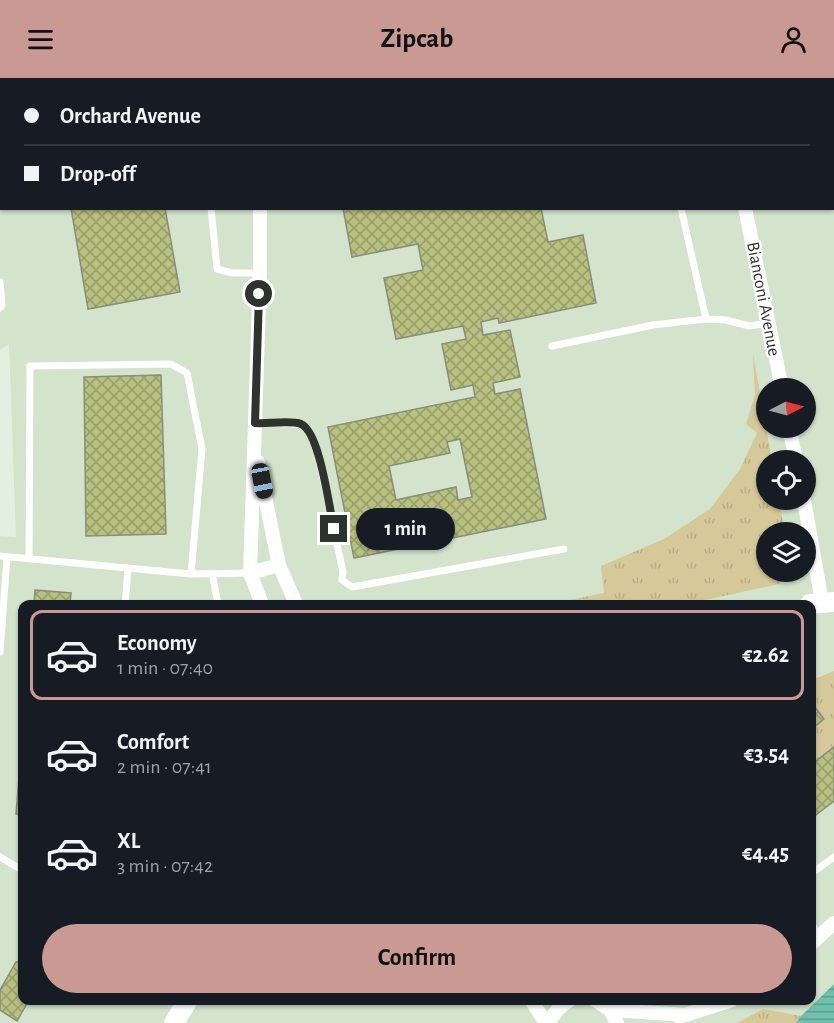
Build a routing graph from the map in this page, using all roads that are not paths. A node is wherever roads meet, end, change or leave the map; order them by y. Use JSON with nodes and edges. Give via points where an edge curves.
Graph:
{"nodes":[{"id":1,"x":211,"y":210,"type":"edge"},
{"id":2,"x":260,"y":210,"type":"edge"},
{"id":3,"x":681,"y":210,"type":"edge"},
{"id":4,"x":746,"y":210,"type":"edge"},
{"id":5,"x":260,"y":273,"type":"junction"},
{"id":6,"x":0,"y":282,"type":"edge"},
{"id":7,"x":0,"y":308,"type":"edge"},
{"id":8,"x":706,"y":319,"type":"junction"},
{"id":9,"x":768,"y":323,"type":"junction"},
{"id":10,"x":552,"y":346,"type":"dead end"},
{"id":11,"x":780,"y":378,"type":"edge"},
{"id":12,"x":255,"y":423,"type":"junction"},
{"id":13,"x":254,"y":440,"type":"junction"},
{"id":14,"x":806,"y":510,"type":"edge"},
{"id":15,"x":564,"y":549,"type":"dead end"},
{"id":16,"x":4,"y":556,"type":"edge"},
{"id":17,"x":29,"y":559,"type":"junction"},
{"id":18,"x":279,"y":565,"type":"junction"},
{"id":19,"x":128,"y":569,"type":"junction"},
{"id":20,"x":212,"y":573,"type":"junction"},
{"id":21,"x":250,"y":573,"type":"junction"},
{"id":22,"x":191,"y":574,"type":"junction"},
{"id":23,"x":125,"y":600,"type":"edge"},
{"id":24,"x":217,"y":600,"type":"edge"},
{"id":25,"x":260,"y":600,"type":"edge"},
{"id":26,"x":294,"y":600,"type":"edge"},
{"id":27,"x":822,"y":603,"type":"edge"},
{"id":28,"x":0,"y":652,"type":"edge"},
{"id":29,"x":0,"y":856,"type":"edge"},
{"id":30,"x":834,"y":857,"type":"edge"},
{"id":31,"x":18,"y":867,"type":"edge"},
{"id":32,"x":816,"y":870,"type":"edge"},
{"id":33,"x":834,"y":923,"type":"edge"},
{"id":34,"x":816,"y":934,"type":"edge"},
{"id":35,"x":185,"y":1005,"type":"edge"},
{"id":36,"x":535,"y":1005,"type":"edge"},
{"id":37,"x":562,"y":1005,"type":"edge"},
{"id":38,"x":601,"y":1005,"type":"edge"},
{"id":39,"x":717,"y":1005,"type":"edge"},
{"id":40,"x":687,"y":1015,"type":"junction"},
{"id":41,"x":614,"y":1017,"type":"edge"},
{"id":42,"x":174,"y":1023,"type":"edge"},
{"id":43,"x":548,"y":1023,"type":"edge"},
{"id":44,"x":661,"y":1023,"type":"edge"}],
"edges":[{"from":1,"to":5,"type":"lane","via":[[217,269]]},
{"from":2,"to":5,"type":"street"},
{"from":3,"to":8,"type":"lane"},
{"from":4,"to":9,"type":"street","name":"Bianconi Avenue"},
{"from":5,"to":12,"type":"street"},
{"from":6,"to":7,"type":"lane"},
{"from":8,"to":9,"type":"lane","via":[[750,326]]},
{"from":8,"to":10,"type":"lane","via":[[653,325]]},
{"from":9,"to":11,"type":"street","name":"Bianconi Avenue"},
{"from":12,"to":13,"type":"street"},
{"from":12,"to":15,"type":"lane","via":[[299,424],[309,430],[317,450],[342,580],[352,587]]},
{"from":13,"to":18,"type":"street"},
{"from":13,"to":21,"type":"street"},
{"from":14,"to":27,"type":"street"},
{"from":16,"to":17,"type":"lane"},
{"from":16,"to":28,"type":"lane"},
{"from":17,"to":19,"type":"lane"},
{"from":17,"to":22,"type":"lane","via":[[30,366],[171,364],[187,373],[202,449]]},
{"from":18,"to":21,"type":"street"},
{"from":18,"to":26,"type":"street"},
{"from":19,"to":22,"type":"lane"},
{"from":19,"to":23,"type":"lane"},
{"from":20,"to":21,"type":"lane"},
{"from":20,"to":22,"type":"lane"},
{"from":20,"to":24,"type":"lane"},
{"from":21,"to":25,"type":"street"},
{"from":29,"to":31,"type":"lane"},
{"from":30,"to":32,"type":"lane"},
{"from":33,"to":34,"type":"street"},
{"from":35,"to":42,"type":"main road"},
{"from":36,"to":43,"type":"street"},
{"from":37,"to":43,"type":"street"},
{"from":38,"to":41,"type":"street"},
{"from":39,"to":40,"type":"street"},
{"from":40,"to":41,"type":"street"},
{"from":40,"to":44,"type":"street"}]}
